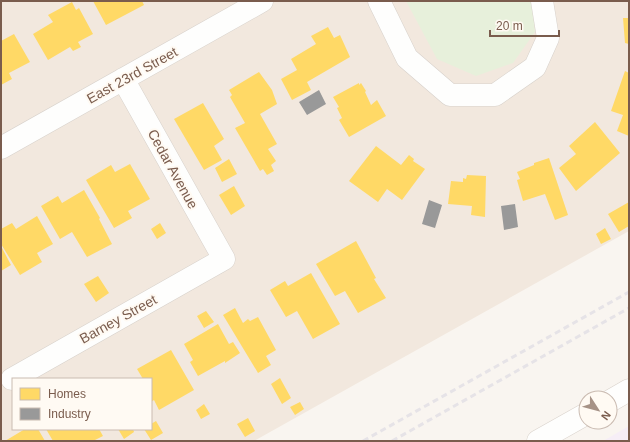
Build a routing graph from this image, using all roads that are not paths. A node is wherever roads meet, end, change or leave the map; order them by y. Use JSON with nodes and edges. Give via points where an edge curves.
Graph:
{"nodes":[{"id":1,"x":262,"y":1,"type":"edge"},
{"id":2,"x":379,"y":1,"type":"edge"},
{"id":3,"x":542,"y":1,"type":"edge"},
{"id":4,"x":123,"y":79,"type":"junction"},
{"id":5,"x":1,"y":148,"type":"edge"},
{"id":6,"x":224,"y":259,"type":"joint"},
{"id":7,"x":14,"y":378,"type":"edge"},
{"id":8,"x":629,"y":390,"type":"edge"},
{"id":9,"x":618,"y":396,"type":"edge"},
{"id":10,"x":578,"y":418,"type":"edge"},
{"id":11,"x":538,"y":441,"type":"edge"}],
"edges":[{"from":1,"to":4,"type":"street","name":"East 23rd Street"},
{"from":2,"to":3,"type":"street","via":[[407,58],[450,95],[496,95],[535,67],[548,38]]},
{"from":4,"to":5,"type":"street","name":"East 23rd Street"},
{"from":4,"to":6,"type":"street","name":"Cedar Avenue"},
{"from":6,"to":7,"type":"street","name":"Barney Street"},
{"from":8,"to":9,"type":"street"},
{"from":10,"to":11,"type":"street"}]}
